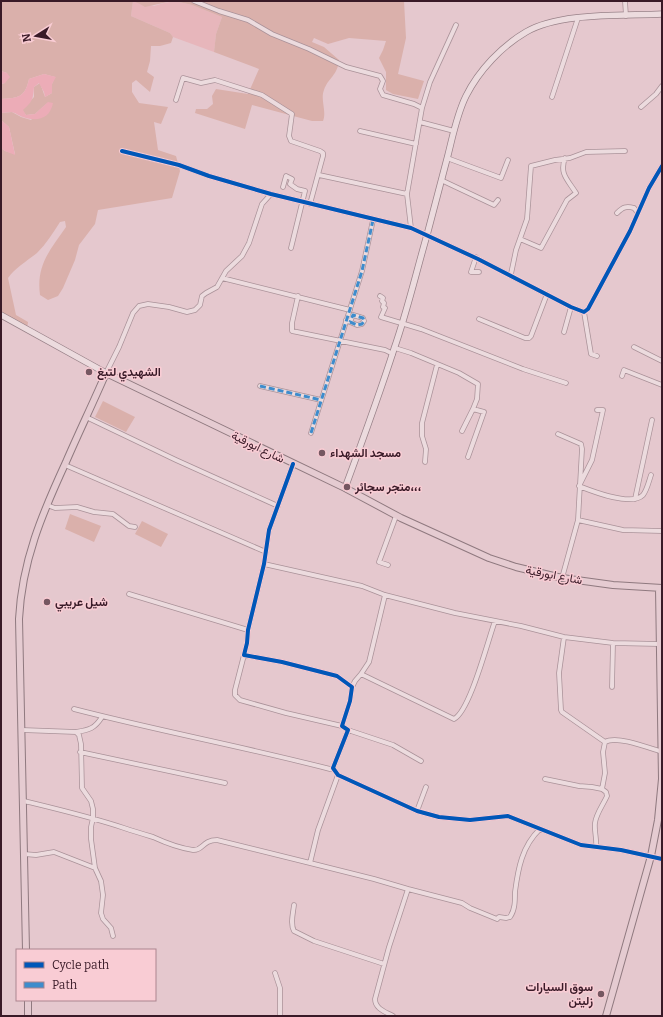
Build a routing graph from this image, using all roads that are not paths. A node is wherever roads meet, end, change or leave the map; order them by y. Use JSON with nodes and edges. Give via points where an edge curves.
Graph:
{"nodes":[{"id":1,"x":194,"y":1,"type":"edge"},
{"id":2,"x":626,"y":1,"type":"edge"},
{"id":3,"x":662,"y":14,"type":"edge"},
{"id":4,"x":626,"y":16,"type":"junction"},
{"id":5,"x":578,"y":18,"type":"junction"},
{"id":6,"x":456,"y":25,"type":"dead end"},
{"id":7,"x":662,"y":86,"type":"edge"},
{"id":8,"x":552,"y":97,"type":"dead end"},
{"id":9,"x":176,"y":100,"type":"dead end"},
{"id":10,"x":641,"y":106,"type":"dead end"},
{"id":11,"x":422,"y":108,"type":"junction"},
{"id":12,"x":420,"y":122,"type":"junction"},
{"id":13,"x":360,"y":131,"type":"dead end"},
{"id":14,"x":454,"y":131,"type":"junction"},
{"id":15,"x":416,"y":144,"type":"junction"},
{"id":16,"x":122,"y":151,"type":"dead end"},
{"id":17,"x":625,"y":151,"type":"dead end"},
{"id":18,"x":447,"y":158,"type":"junction"},
{"id":19,"x":565,"y":158,"type":"junction"},
{"id":20,"x":508,"y":160,"type":"dead end"},
{"id":21,"x":662,"y":166,"type":"edge"},
{"id":22,"x":319,"y":175,"type":"junction"},
{"id":23,"x":441,"y":180,"type":"junction"},
{"id":24,"x":283,"y":188,"type":"dead end"},
{"id":25,"x":271,"y":194,"type":"junction"},
{"id":26,"x":407,"y":194,"type":"junction"},
{"id":27,"x":498,"y":200,"type":"dead end"},
{"id":28,"x":302,"y":202,"type":"junction"},
{"id":29,"x":310,"y":204,"type":"junction"},
{"id":30,"x":617,"y":213,"type":"dead end"},
{"id":31,"x":638,"y":213,"type":"junction"},
{"id":32,"x":373,"y":220,"type":"junction"},
{"id":33,"x":411,"y":228,"type":"junction"},
{"id":34,"x":427,"y":234,"type":"junction"},
{"id":35,"x":520,"y":239,"type":"junction"},
{"id":36,"x":291,"y":248,"type":"dead end"},
{"id":37,"x":476,"y":257,"type":"junction"},
{"id":38,"x":479,"y":272,"type":"dead end"},
{"id":39,"x":511,"y":274,"type":"junction"},
{"id":40,"x":222,"y":278,"type":"junction"},
{"id":41,"x":547,"y":294,"type":"junction"},
{"id":42,"x":298,"y":296,"type":"junction"},
{"id":43,"x":380,"y":296,"type":"dead end"},
{"id":44,"x":570,"y":307,"type":"junction"},
{"id":45,"x":350,"y":310,"type":"junction"},
{"id":46,"x":584,"y":312,"type":"junction"},
{"id":47,"x":1,"y":315,"type":"edge"},
{"id":48,"x":479,"y":319,"type":"dead end"},
{"id":49,"x":402,"y":323,"type":"junction"},
{"id":50,"x":564,"y":332,"type":"dead end"},
{"id":51,"x":339,"y":341,"type":"junction"},
{"id":52,"x":634,"y":347,"type":"dead end"},
{"id":53,"x":395,"y":348,"type":"junction"},
{"id":54,"x":393,"y":354,"type":"junction"},
{"id":55,"x":597,"y":356,"type":"dead end"},
{"id":56,"x":662,"y":362,"type":"edge"},
{"id":57,"x":436,"y":365,"type":"junction"},
{"id":58,"x":106,"y":373,"type":"junction"},
{"id":59,"x":622,"y":376,"type":"dead end"},
{"id":60,"x":566,"y":383,"type":"dead end"},
{"id":61,"x":662,"y":385,"type":"edge"},
{"id":62,"x":260,"y":386,"type":"dead end"},
{"id":63,"x":321,"y":400,"type":"junction"},
{"id":64,"x":473,"y":409,"type":"junction"},
{"id":65,"x":597,"y":410,"type":"dead end"},
{"id":66,"x":86,"y":417,"type":"junction"},
{"id":67,"x":652,"y":420,"type":"dead end"},
{"id":68,"x":462,"y":431,"type":"dead end"},
{"id":69,"x":311,"y":433,"type":"dead end"},
{"id":70,"x":558,"y":434,"type":"dead end"},
{"id":71,"x":468,"y":457,"type":"dead end"},
{"id":72,"x":426,"y":462,"type":"dead end"},
{"id":73,"x":293,"y":464,"type":"junction"},
{"id":74,"x":64,"y":465,"type":"junction"},
{"id":75,"x":651,"y":475,"type":"dead end"},
{"id":76,"x":579,"y":486,"type":"junction"},
{"id":77,"x":345,"y":488,"type":"junction"},
{"id":78,"x":635,"y":499,"type":"junction"},
{"id":79,"x":47,"y":505,"type":"junction"},
{"id":80,"x":278,"y":506,"type":"junction"},
{"id":81,"x":396,"y":516,"type":"junction"},
{"id":82,"x":578,"y":520,"type":"junction"},
{"id":83,"x":135,"y":527,"type":"dead end"},
{"id":84,"x":662,"y":531,"type":"edge"},
{"id":85,"x":266,"y":552,"type":"junction"},
{"id":86,"x":264,"y":564,"type":"junction"},
{"id":87,"x":388,"y":565,"type":"dead end"},
{"id":88,"x":562,"y":578,"type":"junction"},
{"id":89,"x":660,"y":588,"type":"edge"},
{"id":90,"x":129,"y":594,"type":"dead end"},
{"id":91,"x":385,"y":595,"type":"junction"},
{"id":92,"x":494,"y":621,"type":"junction"},
{"id":93,"x":248,"y":630,"type":"junction"},
{"id":94,"x":564,"y":637,"type":"junction"},
{"id":95,"x":613,"y":643,"type":"junction"},
{"id":96,"x":659,"y":644,"type":"junction"},
{"id":97,"x":244,"y":654,"type":"junction"},
{"id":98,"x":361,"y":674,"type":"junction"},
{"id":99,"x":352,"y":687,"type":"junction"},
{"id":100,"x":612,"y":687,"type":"dead end"},
{"id":101,"x":74,"y":709,"type":"dead end"},
{"id":102,"x":102,"y":717,"type":"junction"},
{"id":103,"x":342,"y":726,"type":"junction"},
{"id":104,"x":22,"y":730,"type":"junction"},
{"id":105,"x":348,"y":730,"type":"junction"},
{"id":106,"x":76,"y":732,"type":"junction"},
{"id":107,"x":605,"y":742,"type":"junction"},
{"id":108,"x":80,"y":752,"type":"junction"},
{"id":109,"x":662,"y":752,"type":"edge"},
{"id":110,"x":421,"y":761,"type":"dead end"},
{"id":111,"x":333,"y":768,"type":"junction"},
{"id":112,"x":338,"y":775,"type":"junction"},
{"id":113,"x":545,"y":779,"type":"dead end"},
{"id":114,"x":225,"y":783,"type":"dead end"},
{"id":115,"x":426,"y":787,"type":"dead end"},
{"id":116,"x":602,"y":789,"type":"junction"},
{"id":117,"x":24,"y":801,"type":"junction"},
{"id":118,"x":417,"y":811,"type":"junction"},
{"id":119,"x":93,"y":818,"type":"junction"},
{"id":120,"x":540,"y":829,"type":"junction"},
{"id":121,"x":596,"y":846,"type":"junction"},
{"id":122,"x":24,"y":854,"type":"junction"},
{"id":123,"x":650,"y":856,"type":"junction"},
{"id":124,"x":662,"y":859,"type":"edge"},
{"id":125,"x":310,"y":863,"type":"junction"},
{"id":126,"x":95,"y":868,"type":"junction"},
{"id":127,"x":408,"y":889,"type":"junction"},
{"id":128,"x":294,"y":905,"type":"dead end"},
{"id":129,"x":113,"y":936,"type":"dead end"},
{"id":130,"x":26,"y":949,"type":"edge"},
{"id":131,"x":384,"y":964,"type":"junction"},
{"id":132,"x":275,"y":973,"type":"dead end"},
{"id":133,"x":28,"y":1001,"type":"edge"},
{"id":134,"x":28,"y":1016,"type":"edge"},
{"id":135,"x":280,"y":1016,"type":"edge"},
{"id":136,"x":393,"y":1016,"type":"edge"},
{"id":137,"x":606,"y":1016,"type":"edge"}],
"edges":[{"from":1,"to":11,"type":"street","via":[[248,20],[272,34],[346,67],[380,76],[383,81],[380,89],[383,95]]},
{"from":2,"to":4,"type":"street"},
{"from":3,"to":4,"type":"main road"},
{"from":4,"to":5,"type":"main road"},
{"from":5,"to":8,"type":"street"},
{"from":5,"to":14,"type":"main road","via":[[546,23],[528,31],[498,54],[483,70],[466,96]]},
{"from":6,"to":11,"type":"street","via":[[430,82]]},
{"from":7,"to":10,"type":"street"},
{"from":9,"to":22,"type":"street","via":[[183,78],[201,83],[215,80],[262,95],[292,114],[289,136],[291,141],[323,153]]},
{"from":11,"to":12,"type":"street"},
{"from":12,"to":14,"type":"street"},
{"from":12,"to":15,"type":"street"},
{"from":13,"to":15,"type":"street"},
{"from":14,"to":18,"type":"main road"},
{"from":15,"to":26,"type":"street"},
{"from":16,"to":25,"type":"street","via":[[179,165]]},
{"from":17,"to":19,"type":"street","via":[[586,152]]},
{"from":18,"to":20,"type":"street","via":[[501,178]]},
{"from":18,"to":23,"type":"main road"},
{"from":19,"to":35,"type":"street","via":[[531,166],[527,219]]},
{"from":19,"to":35,"type":"street","via":[[562,171],[576,193],[567,200],[541,248]]},
{"from":21,"to":31,"type":"street"},
{"from":22,"to":26,"type":"street"},
{"from":22,"to":29,"type":"street"},
{"from":23,"to":27,"type":"street","via":[[494,205]]},
{"from":23,"to":34,"type":"main road"},
{"from":24,"to":28,"type":"street","via":[[286,176],[292,179],[290,184],[305,191]]},
{"from":25,"to":28,"type":"street"},
{"from":25,"to":40,"type":"street","via":[[262,204],[250,243]]},
{"from":26,"to":33,"type":"street"},
{"from":28,"to":29,"type":"street"},
{"from":28,"to":36,"type":"street"},
{"from":29,"to":32,"type":"street"},
{"from":30,"to":31,"type":"street","via":[[628,207],[634,208]]},
{"from":31,"to":46,"type":"street","via":[[588,309]]},
{"from":32,"to":33,"type":"street"},
{"from":32,"to":45,"type":"street"},
{"from":33,"to":34,"type":"street"},
{"from":34,"to":37,"type":"street"},
{"from":34,"to":49,"type":"main road"},
{"from":35,"to":39,"type":"street"},
{"from":37,"to":38,"type":"street","via":[[471,272]]},
{"from":37,"to":39,"type":"street"},
{"from":39,"to":41,"type":"street"},
{"from":40,"to":42,"type":"street"},
{"from":40,"to":58,"type":"street","via":[[217,287],[202,296],[200,305],[195,310],[187,312],[148,304],[139,306],[133,313]]},
{"from":41,"to":44,"type":"street"},
{"from":41,"to":48,"type":"street","via":[[529,338]]},
{"from":42,"to":45,"type":"street"},
{"from":42,"to":51,"type":"street","via":[[292,331]]},
{"from":43,"to":49,"type":"street","via":[[385,308],[381,317]]},
{"from":44,"to":46,"type":"street"},
{"from":44,"to":50,"type":"street"},
{"from":45,"to":51,"type":"street"},
{"from":46,"to":55,"type":"street","via":[[591,354]]},
{"from":47,"to":58,"type":"main road","name":"شارع ابورقية"},
{"from":49,"to":53,"type":"main road"},
{"from":49,"to":60,"type":"street"},
{"from":51,"to":54,"type":"street","via":[[385,350]]},
{"from":51,"to":63,"type":"street"},
{"from":52,"to":56,"type":"street"},
{"from":53,"to":54,"type":"main road"},
{"from":53,"to":57,"type":"street"},
{"from":54,"to":77,"type":"main road"},
{"from":57,"to":64,"type":"street","via":[[459,373],[478,384]]},
{"from":57,"to":72,"type":"street","via":[[422,423]]},
{"from":58,"to":66,"type":"main road"},
{"from":58,"to":73,"type":"main road","name":"شارع ابورقية"},
{"from":59,"to":61,"type":"street","via":[[624,370]]},
{"from":62,"to":63,"type":"street"},
{"from":63,"to":69,"type":"street"},
{"from":64,"to":68,"type":"street"},
{"from":64,"to":71,"type":"street","via":[[484,412]]},
{"from":65,"to":76,"type":"street","via":[[603,410],[592,460]]},
{"from":66,"to":74,"type":"main road"},
{"from":66,"to":80,"type":"street"},
{"from":67,"to":78,"type":"street"},
{"from":70,"to":76,"type":"street","via":[[581,444]]},
{"from":73,"to":77,"type":"main road","name":"شارع ابورقية"},
{"from":73,"to":80,"type":"street"},
{"from":74,"to":79,"type":"main road"},
{"from":74,"to":85,"type":"street"},
{"from":75,"to":78,"type":"street","via":[[643,495]]},
{"from":76,"to":78,"type":"street","via":[[597,493],[628,500]]},
{"from":76,"to":82,"type":"street"},
{"from":77,"to":81,"type":"main road","name":"شارع ابورقية"},
{"from":79,"to":83,"type":"street","via":[[55,508],[77,507],[113,514],[129,526]]},
{"from":79,"to":104,"type":"main road","via":[[29,555],[20,600]]},
{"from":80,"to":85,"type":"street","via":[[269,530]]},
{"from":81,"to":87,"type":"street","via":[[379,562]]},
{"from":81,"to":88,"type":"main road","name":"شارع ابورقية","via":[[489,558]]},
{"from":82,"to":84,"type":"street","via":[[622,530]]},
{"from":82,"to":88,"type":"street"},
{"from":85,"to":86,"type":"street"},
{"from":86,"to":91,"type":"street","via":[[362,586]]},
{"from":86,"to":93,"type":"street"},
{"from":88,"to":89,"type":"main road","name":"شارع ابورقية"},
{"from":89,"to":96,"type":"main road"},
{"from":90,"to":93,"type":"street"},
{"from":91,"to":92,"type":"street"},
{"from":91,"to":98,"type":"street","via":[[369,662]]},
{"from":92,"to":94,"type":"street"},
{"from":92,"to":98,"type":"street","via":[[478,673],[462,712],[454,719]]},
{"from":93,"to":97,"type":"street"},
{"from":94,"to":95,"type":"street"},
{"from":94,"to":107,"type":"street","via":[[559,673],[560,710]]},
{"from":95,"to":96,"type":"street"},
{"from":95,"to":100,"type":"street"},
{"from":96,"to":109,"type":"main road"},
{"from":97,"to":99,"type":"street","via":[[337,676]]},
{"from":97,"to":103,"type":"street","via":[[235,690],[237,698]]},
{"from":98,"to":99,"type":"street"},
{"from":99,"to":103,"type":"street"},
{"from":101,"to":102,"type":"street"},
{"from":102,"to":106,"type":"street","via":[[97,725],[87,731]]},
{"from":102,"to":111,"type":"street"},
{"from":103,"to":105,"type":"street"},
{"from":104,"to":106,"type":"street"},
{"from":104,"to":117,"type":"main road"},
{"from":105,"to":110,"type":"street","via":[[393,745]]},
{"from":105,"to":111,"type":"street"},
{"from":106,"to":108,"type":"street","via":[[80,740]]},
{"from":107,"to":109,"type":"street","via":[[622,741]]},
{"from":107,"to":116,"type":"street"},
{"from":108,"to":114,"type":"street"},
{"from":108,"to":119,"type":"street","via":[[82,788],[91,801]]},
{"from":109,"to":123,"type":"main road","via":[[658,820]]},
{"from":111,"to":112,"type":"street"},
{"from":112,"to":118,"type":"street"},
{"from":112,"to":125,"type":"street","via":[[318,830]]},
{"from":113,"to":116,"type":"street"},
{"from":115,"to":118,"type":"street"},
{"from":116,"to":121,"type":"street","via":[[607,796],[596,820]]},
{"from":117,"to":119,"type":"street"},
{"from":117,"to":122,"type":"main road"},
{"from":118,"to":120,"type":"street","via":[[439,818],[470,820],[508,816]]},
{"from":119,"to":125,"type":"street","via":[[178,847],[196,850],[206,842],[217,840]]},
{"from":119,"to":126,"type":"street","via":[[91,827]]},
{"from":120,"to":121,"type":"street","via":[[581,845]]},
{"from":120,"to":127,"type":"street","via":[[529,840],[522,856],[510,917],[497,919],[462,903]]},
{"from":121,"to":123,"type":"street"},
{"from":122,"to":126,"type":"street","via":[[54,852]]},
{"from":122,"to":130,"type":"main road"},
{"from":123,"to":124,"type":"street"},
{"from":123,"to":137,"type":"main road"},
{"from":125,"to":127,"type":"street"},
{"from":126,"to":129,"type":"street","via":[[101,882],[101,914],[111,928]]},
{"from":127,"to":131,"type":"street"},
{"from":128,"to":131,"type":"street","via":[[294,931]]},
{"from":131,"to":136,"type":"street","via":[[375,1003]]},
{"from":132,"to":135,"type":"street","via":[[280,988]]},
{"from":133,"to":134,"type":"main road"}]}
